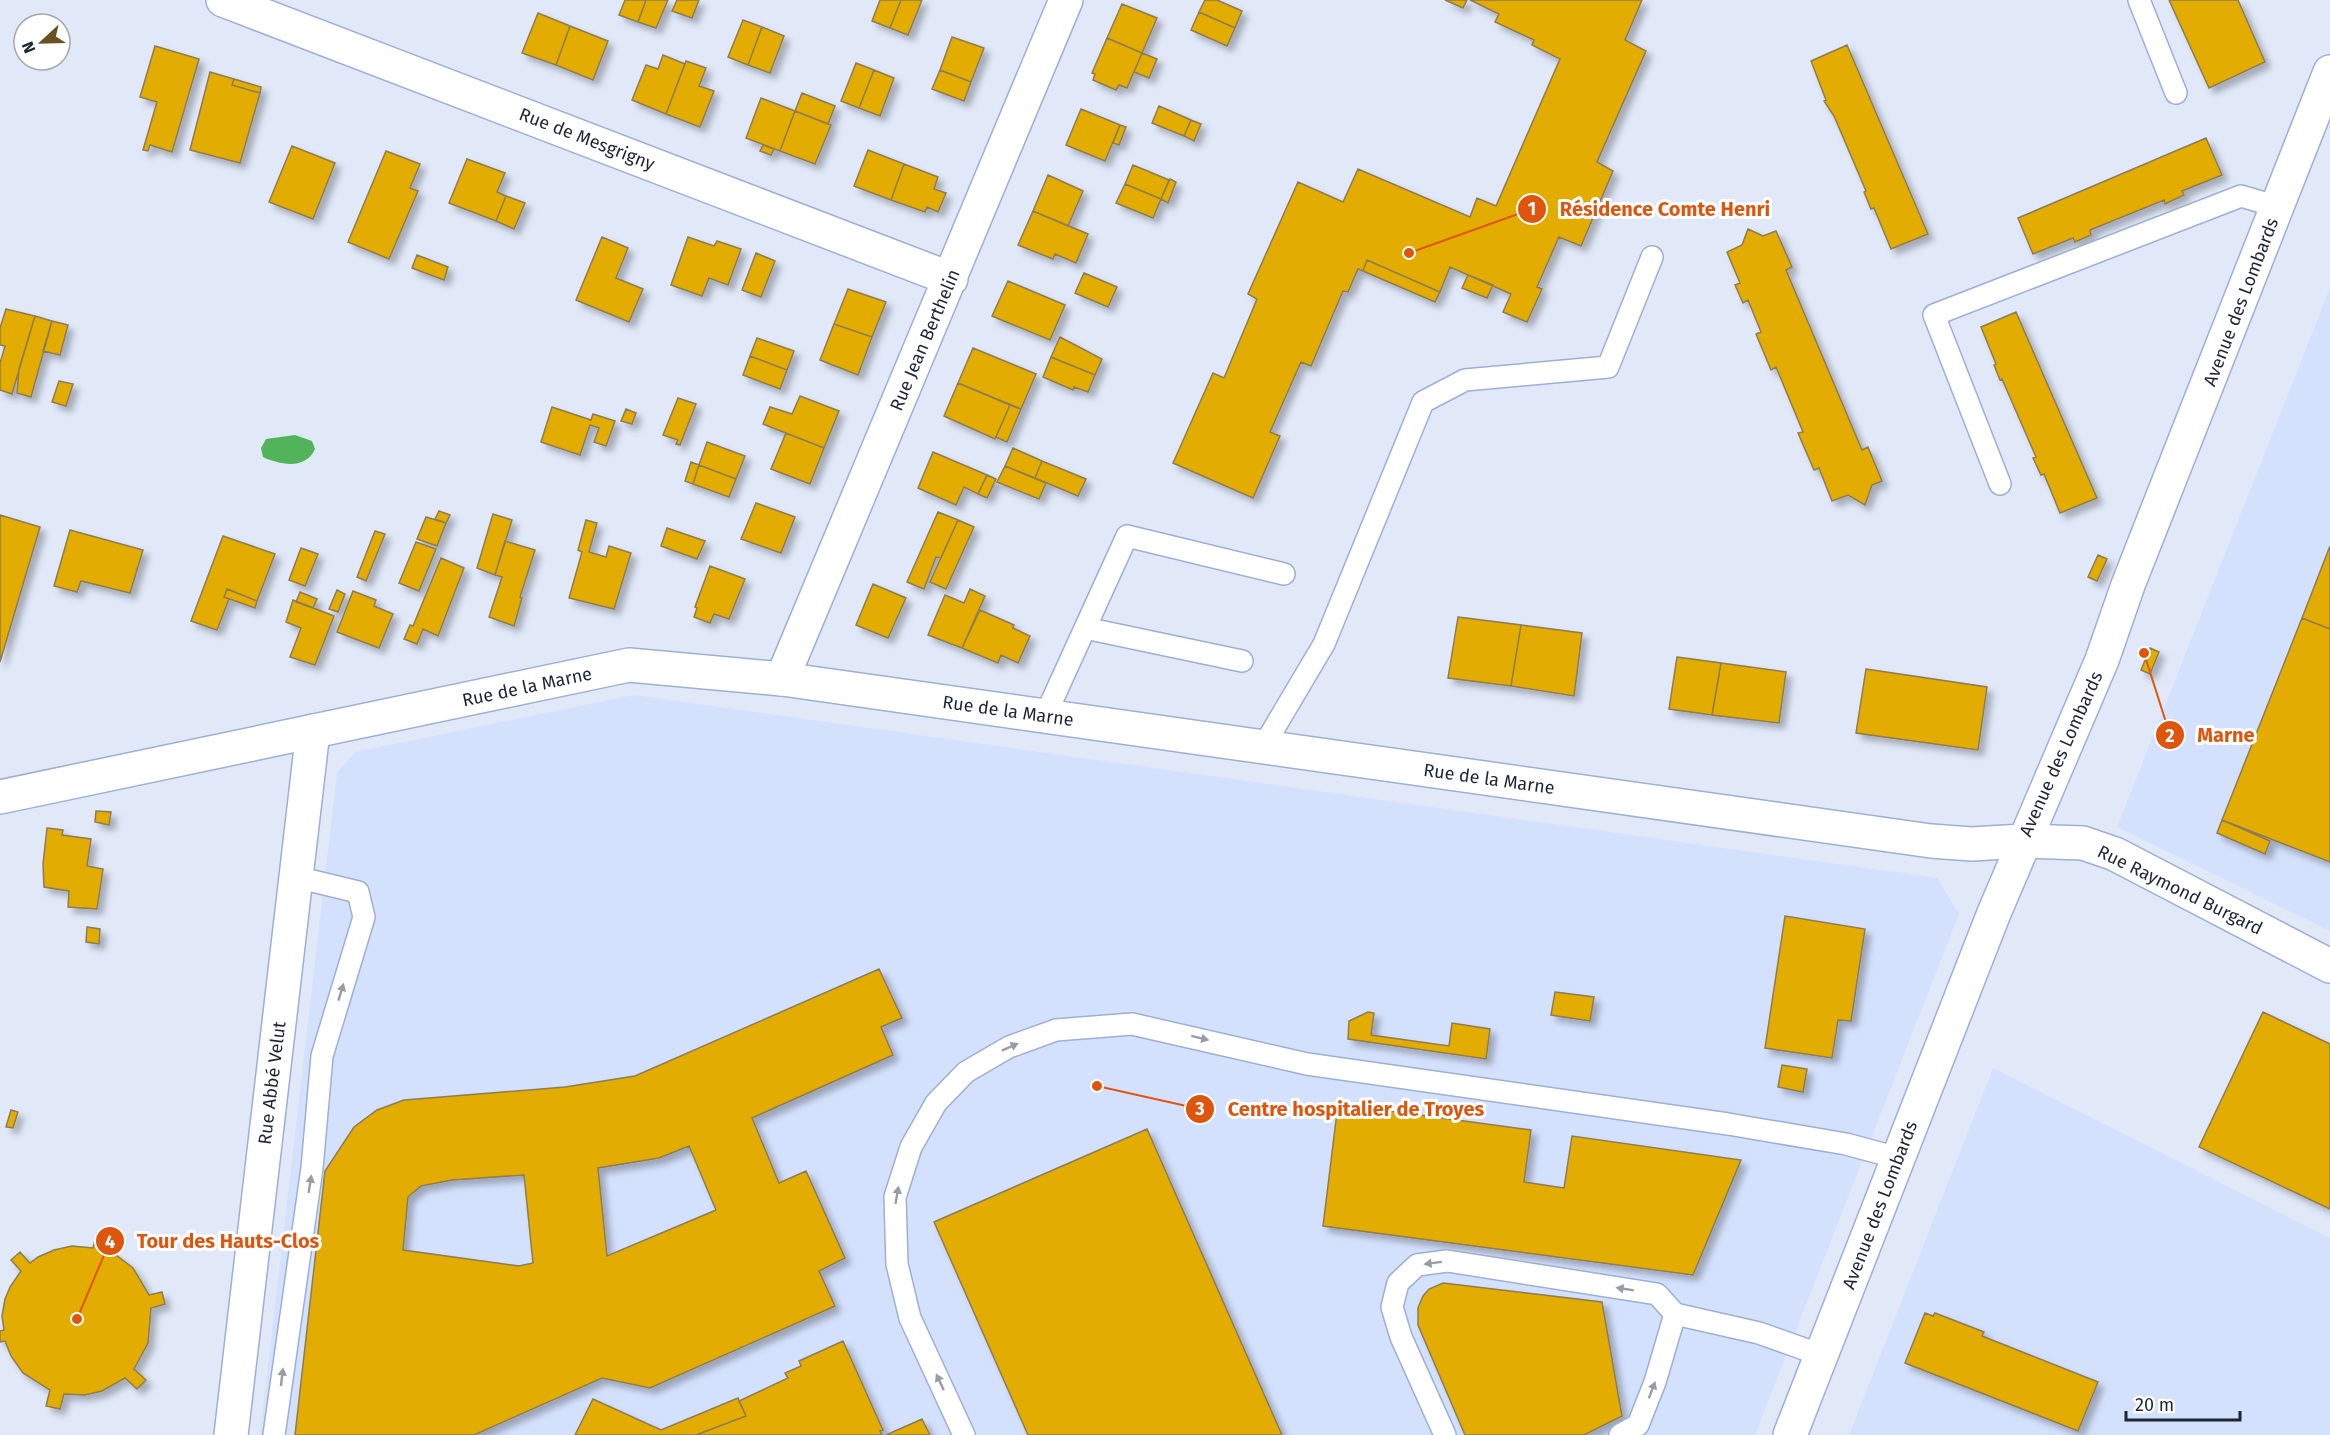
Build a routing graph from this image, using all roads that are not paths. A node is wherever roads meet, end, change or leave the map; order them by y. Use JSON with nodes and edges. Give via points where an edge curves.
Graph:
{"nodes":[{"id":1,"x":224,"y":0,"type":"edge"},
{"id":2,"x":1066,"y":0,"type":"edge"},
{"id":3,"x":2139,"y":0,"type":"edge"},
{"id":4,"x":2330,"y":72,"type":"edge"},
{"id":5,"x":2176,"y":93,"type":"dead end"},
{"id":6,"x":2278,"y":207,"type":"junction"},
{"id":7,"x":1652,"y":257,"type":"dead end"},
{"id":8,"x":951,"y":279,"type":"junction"},
{"id":9,"x":2000,"y":484,"type":"dead end"},
{"id":10,"x":1284,"y":574,"type":"dead end"},
{"id":11,"x":1085,"y":628,"type":"junction"},
{"id":12,"x":1242,"y":661,"type":"dead end"},
{"id":13,"x":782,"y":680,"type":"junction"},
{"id":14,"x":1045,"y":717,"type":"junction"},
{"id":15,"x":313,"y":731,"type":"junction"},
{"id":16,"x":1263,"y":747,"type":"junction"},
{"id":17,"x":0,"y":797,"type":"edge"},
{"id":18,"x":2023,"y":841,"type":"junction"},
{"id":19,"x":296,"y":877,"type":"junction"},
{"id":20,"x":2330,"y":966,"type":"edge"},
{"id":21,"x":1898,"y":1158,"type":"junction"},
{"id":22,"x":1675,"y":1314,"type":"junction"},
{"id":23,"x":1821,"y":1355,"type":"junction"},
{"id":24,"x":231,"y":1435,"type":"edge"},
{"id":25,"x":274,"y":1435,"type":"edge"},
{"id":26,"x":964,"y":1435,"type":"edge"},
{"id":27,"x":1445,"y":1435,"type":"edge"},
{"id":28,"x":1620,"y":1435,"type":"edge"},
{"id":29,"x":1790,"y":1435,"type":"edge"}],
"edges":[{"from":1,"to":8,"type":"street","name":"Rue de Mesgrigny"},
{"from":2,"to":8,"type":"street","name":"Rue Jean Berthelin"},
{"from":3,"to":5,"type":"lane"},
{"from":4,"to":6,"type":"street","name":"Avenue des Lombards"},
{"from":6,"to":9,"type":"lane","via":[[2241,196],[1934,315]]},
{"from":6,"to":18,"type":"street","name":"Avenue des Lombards","via":[[2102,660]]},
{"from":7,"to":16,"type":"lane","via":[[1608,367],[1465,380],[1423,402],[1324,644]]},
{"from":8,"to":13,"type":"street","name":"Rue Jean Berthelin"},
{"from":10,"to":11,"type":"lane","via":[[1126,536]]},
{"from":11,"to":12,"type":"lane"},
{"from":11,"to":14,"type":"lane"},
{"from":13,"to":14,"type":"street","name":"Rue de la Marne"},
{"from":13,"to":15,"type":"street","name":"Rue de la Marne","via":[[629,665]]},
{"from":14,"to":16,"type":"street","name":"Rue de la Marne"},
{"from":15,"to":17,"type":"street","name":"Rue de la Marne"},
{"from":15,"to":19,"type":"street","name":"Rue Abbé Velut"},
{"from":16,"to":18,"type":"street","name":"Rue de la Marne","via":[[1931,841]]},
{"from":18,"to":20,"type":"street","name":"Rue Raymond Burgard","via":[[2083,843],[2115,854]]},
{"from":18,"to":21,"type":"street","name":"Avenue des Lombards"},
{"from":19,"to":24,"type":"street","name":"Rue Abbé Velut"},
{"from":25,"to":19,"type":"lane","one_way":true,"via":[[312,1168],[322,1056],[364,916],[358,892]]},
{"from":21,"to":23,"type":"street","name":"Avenue des Lombards"},
{"from":26,"to":21,"type":"lane","one_way":true,"via":[[910,1318],[897,1264],[896,1197],[911,1147],[936,1103],[958,1080],[1008,1047],[1056,1030],[1132,1024],[1307,1064],[1728,1124],[1846,1144]]},
{"from":22,"to":23,"type":"lane","via":[[1759,1332]]},
{"from":22,"to":27,"type":"lane","one_way":true,"via":[[1657,1294],[1447,1261],[1417,1265],[1398,1283],[1392,1307],[1401,1337]]},
{"from":28,"to":22,"type":"lane","one_way":true,"via":[[1638,1425]]},
{"from":23,"to":29,"type":"street","name":"Avenue des Lombards"}]}
